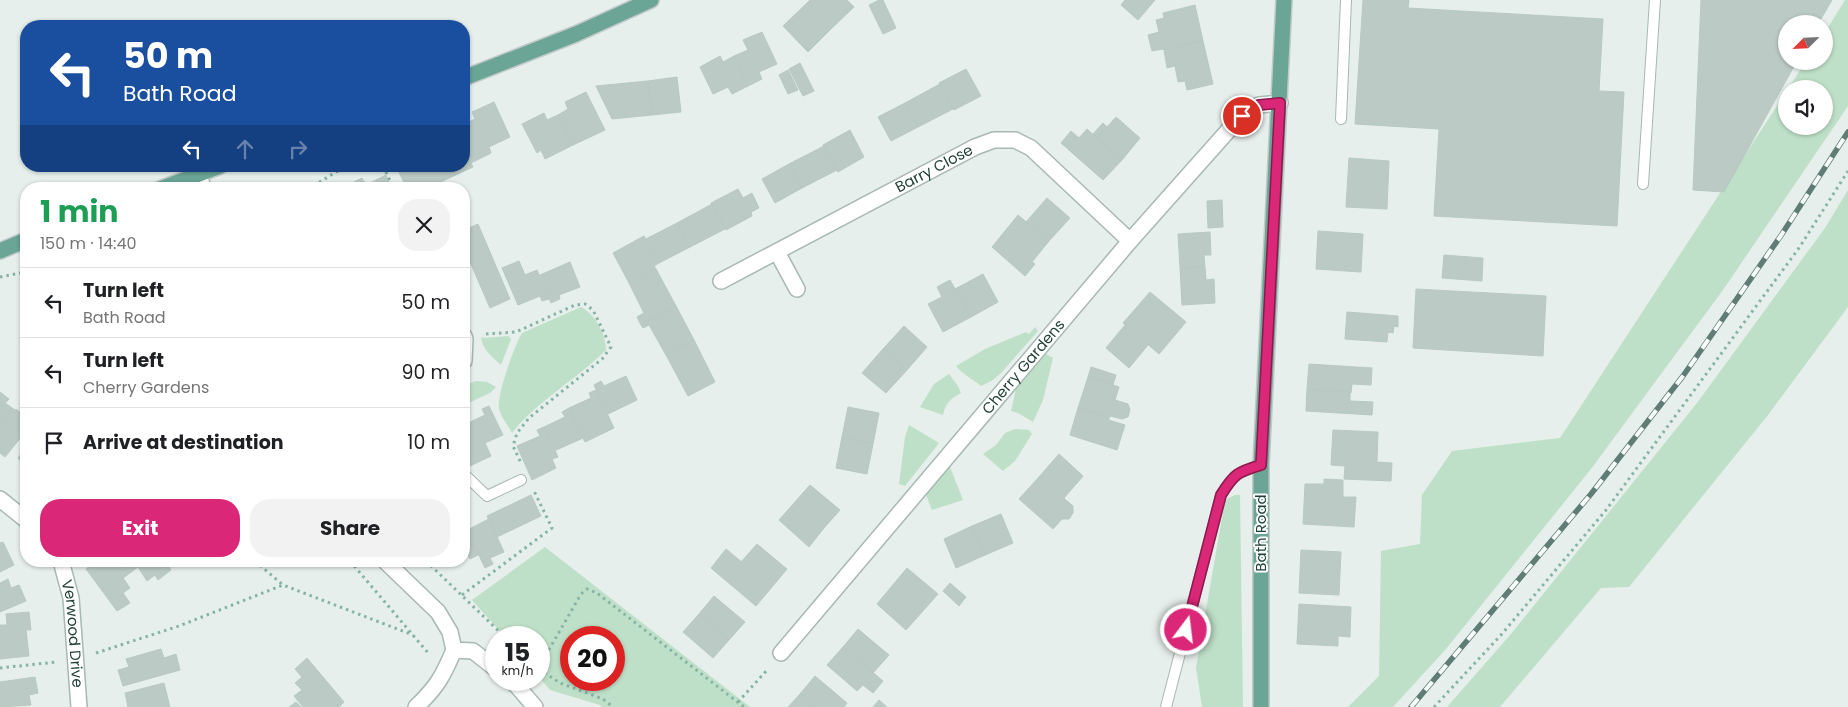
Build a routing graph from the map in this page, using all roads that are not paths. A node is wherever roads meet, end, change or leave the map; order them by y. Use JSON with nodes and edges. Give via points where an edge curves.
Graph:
{"nodes":[{"id":1,"x":651,"y":0,"type":"edge"},
{"id":2,"x":1346,"y":0,"type":"edge"},
{"id":3,"x":1656,"y":0,"type":"edge"},
{"id":4,"x":1280,"y":1,"type":"edge"},
{"id":5,"x":470,"y":76,"type":"edge"},
{"id":6,"x":1280,"y":103,"type":"junction"},
{"id":7,"x":1340,"y":119,"type":"dead end"},
{"id":8,"x":204,"y":172,"type":"edge"},
{"id":9,"x":198,"y":174,"type":"junction"},
{"id":10,"x":178,"y":182,"type":"edge"},
{"id":11,"x":201,"y":182,"type":"edge"},
{"id":12,"x":1643,"y":184,"type":"dead end"},
{"id":13,"x":1130,"y":241,"type":"junction"},
{"id":14,"x":20,"y":243,"type":"edge"},
{"id":15,"x":0,"y":251,"type":"edge"},
{"id":16,"x":777,"y":252,"type":"junction"},
{"id":17,"x":721,"y":281,"type":"dead end"},
{"id":18,"x":798,"y":289,"type":"dead end"},
{"id":19,"x":1261,"y":465,"type":"junction"},
{"id":20,"x":523,"y":475,"type":"road end"},
{"id":21,"x":470,"y":480,"type":"edge"},
{"id":22,"x":0,"y":499,"type":"edge"},
{"id":23,"x":20,"y":515,"type":"edge"},
{"id":24,"x":63,"y":567,"type":"edge"},
{"id":25,"x":391,"y":567,"type":"edge"},
{"id":26,"x":454,"y":650,"type":"junction"},
{"id":27,"x":781,"y":653,"type":"road end"},
{"id":28,"x":485,"y":660,"type":"edge"},
{"id":29,"x":522,"y":691,"type":"edge"},
{"id":30,"x":80,"y":707,"type":"edge"},
{"id":31,"x":416,"y":707,"type":"edge"},
{"id":32,"x":535,"y":707,"type":"edge"},
{"id":33,"x":1166,"y":707,"type":"edge"},
{"id":34,"x":1261,"y":707,"type":"edge"}],
"edges":[{"from":1,"to":5,"type":"main road"},
{"from":2,"to":7,"type":"lane"},
{"from":3,"to":12,"type":"lane"},
{"from":4,"to":6,"type":"main road","name":"Bath Road"},
{"from":6,"to":13,"type":"street","name":"Cherry Gardens","via":[[1259,105],[1242,116]]},
{"from":6,"to":19,"type":"main road","name":"Bath Road"},
{"from":8,"to":9,"type":"main road"},
{"from":9,"to":10,"type":"main road"},
{"from":9,"to":11,"type":"street"},
{"from":13,"to":16,"type":"street","name":"Barry Close","via":[[1031,148],[1015,140],[994,140]]},
{"from":13,"to":27,"type":"street","name":"Cherry Gardens"},
{"from":14,"to":15,"type":"main road"},
{"from":16,"to":17,"type":"street","name":"Barry Close"},
{"from":16,"to":18,"type":"street"},
{"from":19,"to":33,"type":"lane","via":[[1231,478],[1221,495]]},
{"from":19,"to":34,"type":"main road","name":"Bath Road"},
{"from":20,"to":21,"type":"lane","via":[[487,496]]},
{"from":22,"to":23,"type":"street"},
{"from":24,"to":30,"type":"street","name":"Verwood Drive","via":[[71,598]]},
{"from":25,"to":26,"type":"street","via":[[438,612],[450,632]]},
{"from":26,"to":28,"type":"street","via":[[473,651]]},
{"from":26,"to":31,"type":"street","via":[[434,690]]},
{"from":29,"to":32,"type":"street"}]}
